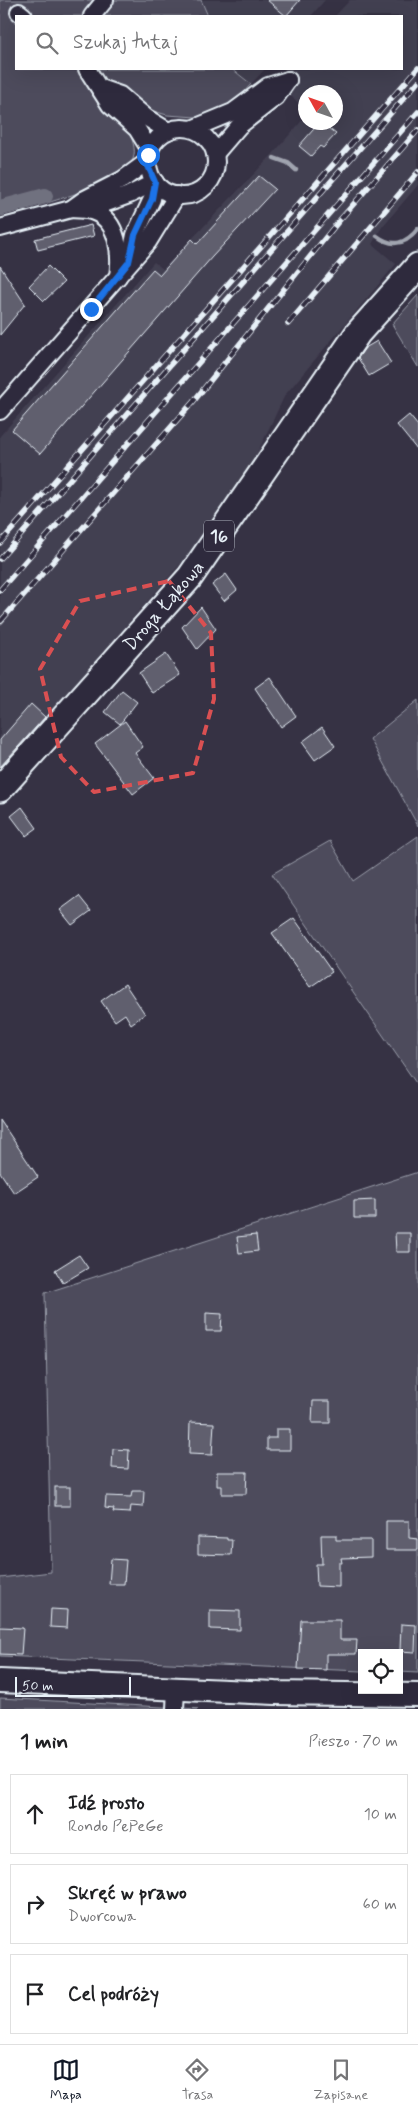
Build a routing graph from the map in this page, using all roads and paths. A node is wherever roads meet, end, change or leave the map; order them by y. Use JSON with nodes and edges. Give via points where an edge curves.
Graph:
{"nodes":[{"id":1,"x":105,"y":0,"type":"edge"},
{"id":2,"x":93,"y":15,"type":"edge"},
{"id":3,"x":88,"y":70,"type":"edge"},
{"id":4,"x":100,"y":88,"type":"junction"},
{"id":5,"x":192,"y":129,"type":"junction"},
{"id":6,"x":168,"y":131,"type":"junction"},
{"id":7,"x":215,"y":154,"type":"junction"},
{"id":8,"x":149,"y":156,"type":"junction"},
{"id":9,"x":155,"y":182,"type":"junction"},
{"id":10,"x":177,"y":195,"type":"junction"},
{"id":11,"x":79,"y":210,"type":"junction"},
{"id":12,"x":0,"y":228,"type":"edge"},
{"id":13,"x":129,"y":262,"type":"junction"},
{"id":14,"x":418,"y":266,"type":"edge"},
{"id":15,"x":118,"y":277,"type":"junction"},
{"id":16,"x":0,"y":411,"type":"edge"},
{"id":17,"x":0,"y":789,"type":"edge"},
{"id":18,"x":0,"y":1681,"type":"edge"},
{"id":19,"x":418,"y":1695,"type":"edge"},
{"id":20,"x":175,"y":1699,"type":"edge"}],
"edges":[{"from":1,"to":2,"type":"street"},
{"from":3,"to":4,"type":"street"},
{"from":4,"to":6,"type":"street","via":[[120,95]]},
{"from":4,"to":8,"type":"street","via":[[110,105],[136,129]]},
{"from":5,"to":6,"type":"street"},
{"from":5,"to":7,"type":"street","via":[[208,139]]},
{"from":5,"to":7,"type":"street","via":[[233,112],[268,86],[288,80],[276,97],[240,126]]},
{"from":6,"to":8,"type":"street","via":[[159,136]]},
{"from":7,"to":10,"type":"street","via":[[215,172],[209,182],[190,195]]},
{"from":8,"to":9,"type":"street","via":[[151,177]]},
{"from":8,"to":11,"type":"street","via":[[122,180],[85,199]]},
{"from":9,"to":10,"type":"street","via":[[167,192]]},
{"from":9,"to":11,"type":"street","via":[[129,195]]},
{"from":9,"to":13,"type":"street","via":[[152,199],[135,235]]},
{"from":10,"to":13,"type":"street","via":[[148,242]]},
{"from":11,"to":12,"type":"street"},
{"from":11,"to":15,"type":"street","via":[[96,213],[112,231],[119,246]]},
{"from":13,"to":15,"type":"street"},
{"from":14,"to":17,"type":"main road","name":"Droga Łąkowa","number":"16","via":[[358,333],[190,578]]},
{"from":15,"to":16,"type":"street"},
{"from":18,"to":20,"type":"street"},
{"from":19,"to":20,"type":"street","via":[[276,1693]]}]}
